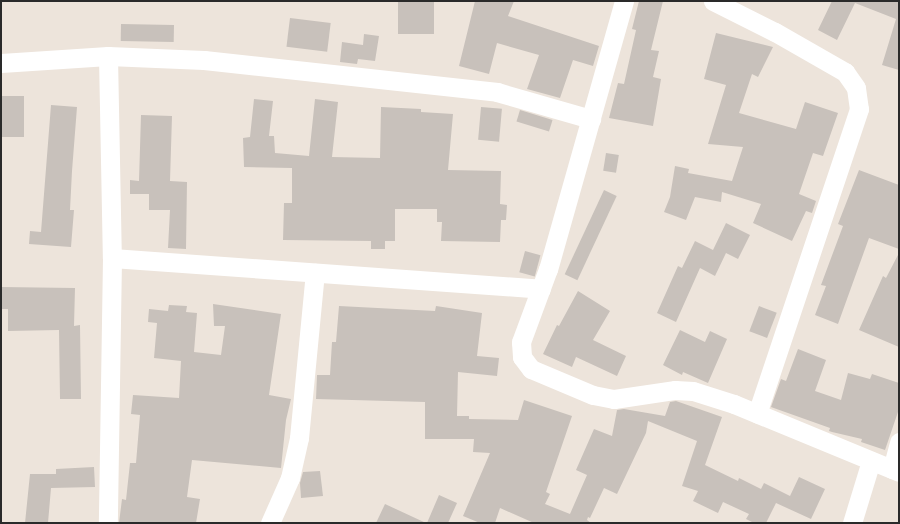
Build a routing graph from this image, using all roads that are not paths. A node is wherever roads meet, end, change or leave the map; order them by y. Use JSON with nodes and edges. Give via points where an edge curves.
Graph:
{"nodes":[{"id":1,"x":624,"y":1,"type":"edge"},
{"id":2,"x":712,"y":1,"type":"edge"},
{"id":3,"x":108,"y":56,"type":"junction"},
{"id":4,"x":1,"y":63,"type":"edge"},
{"id":5,"x":591,"y":119,"type":"junction"},
{"id":6,"x":112,"y":258,"type":"junction"},
{"id":7,"x":315,"y":273,"type":"junction"},
{"id":8,"x":541,"y":289,"type":"junction"},
{"id":9,"x":757,"y":413,"type":"junction"},
{"id":10,"x":899,"y":442,"type":"edge"},
{"id":11,"x":871,"y":461,"type":"junction"},
{"id":12,"x":895,"y":470,"type":"edge"},
{"id":13,"x":108,"y":523,"type":"edge"},
{"id":14,"x":270,"y":523,"type":"edge"},
{"id":15,"x":852,"y":523,"type":"edge"}],
"edges":[{"from":1,"to":5,"type":"street"},
{"from":2,"to":9,"type":"street","via":[[845,72],[856,88],[859,109]]},
{"from":3,"to":4,"type":"street"},
{"from":3,"to":5,"type":"street","via":[[204,60],[496,92]]},
{"from":3,"to":6,"type":"street"},
{"from":5,"to":8,"type":"street"},
{"from":6,"to":7,"type":"street"},
{"from":6,"to":13,"type":"street"},
{"from":7,"to":8,"type":"street"},
{"from":7,"to":14,"type":"street","via":[[299,438],[290,478]]},
{"from":8,"to":9,"type":"street","via":[[521,342],[522,357],[531,369],[593,395],[614,399],[675,390],[693,391]]},
{"from":9,"to":11,"type":"street"},
{"from":10,"to":12,"type":"street"},
{"from":11,"to":12,"type":"street"},
{"from":11,"to":15,"type":"street"}]}
